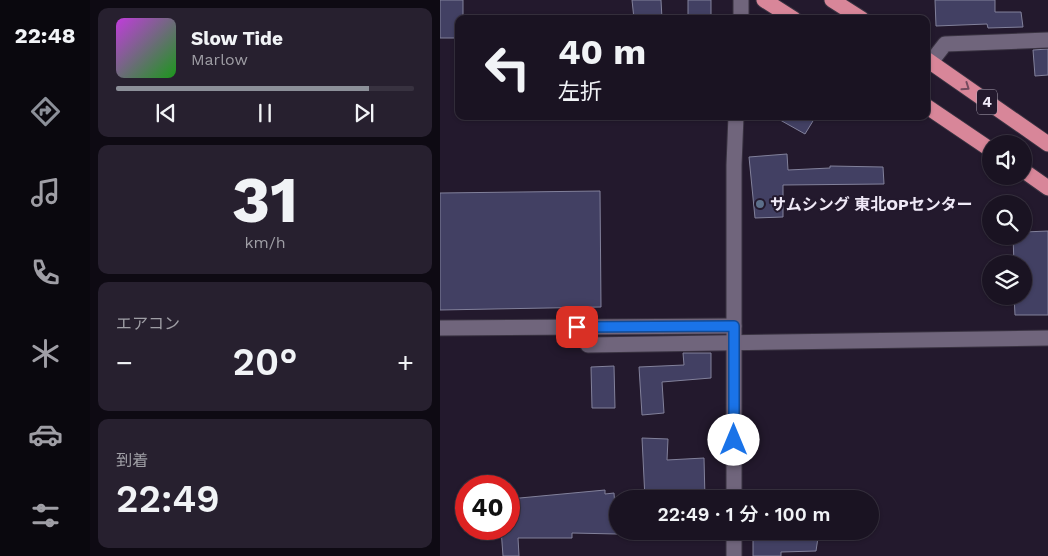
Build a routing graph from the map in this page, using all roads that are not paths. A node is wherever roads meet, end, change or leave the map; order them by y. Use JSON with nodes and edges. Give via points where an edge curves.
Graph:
{"nodes":[{"id":1,"x":741,"y":0,"type":"edge"},
{"id":2,"x":764,"y":0,"type":"edge"},
{"id":3,"x":832,"y":0,"type":"edge"},
{"id":4,"x":741,"y":15,"type":"edge"},
{"id":5,"x":788,"y":15,"type":"edge"},
{"id":6,"x":856,"y":15,"type":"edge"},
{"id":7,"x":1048,"y":40,"type":"edge"},
{"id":8,"x":930,"y":60,"type":"edge"},
{"id":9,"x":930,"y":62,"type":"edge"},
{"id":10,"x":930,"y":109,"type":"edge"},
{"id":11,"x":736,"y":120,"type":"edge"},
{"id":12,"x":982,"y":144,"type":"edge"},
{"id":13,"x":1048,"y":144,"type":"edge"},
{"id":14,"x":1032,"y":177,"type":"edge"},
{"id":15,"x":1048,"y":188,"type":"edge"},
{"id":16,"x":734,"y":326,"type":"junction"},
{"id":17,"x":440,"y":328,"type":"edge"},
{"id":18,"x":1048,"y":338,"type":"edge"},
{"id":19,"x":735,"y":342,"type":"junction"},
{"id":20,"x":588,"y":345,"type":"dead end"},
{"id":21,"x":734,"y":490,"type":"edge"},
{"id":22,"x":734,"y":540,"type":"edge"},
{"id":23,"x":734,"y":556,"type":"edge"}],
"edges":[{"from":1,"to":4,"type":"street"},
{"from":2,"to":5,"type":"highway"},
{"from":3,"to":6,"type":"highway"},
{"from":7,"to":8,"type":"street","via":[[945,44]]},
{"from":9,"to":13,"type":"highway","number":"4","one_way":true},
{"from":10,"to":12,"type":"highway","number":"4"},
{"from":11,"to":16,"type":"street"},
{"from":14,"to":15,"type":"highway"},
{"from":16,"to":17,"type":"street"},
{"from":16,"to":19,"type":"street"},
{"from":18,"to":19,"type":"street"},
{"from":19,"to":20,"type":"street"},
{"from":19,"to":21,"type":"street"},
{"from":22,"to":23,"type":"street"}]}
